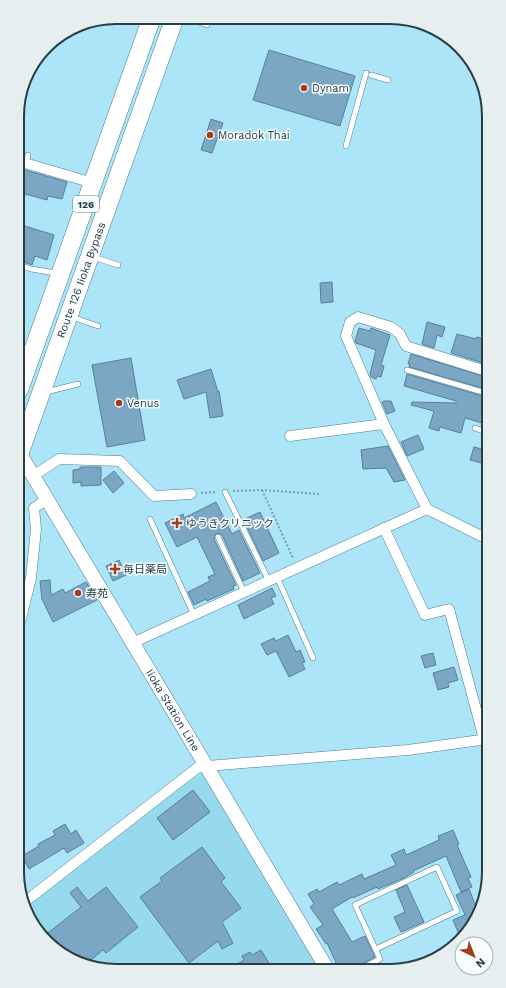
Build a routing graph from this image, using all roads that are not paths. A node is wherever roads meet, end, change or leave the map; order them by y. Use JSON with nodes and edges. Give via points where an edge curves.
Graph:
{"nodes":[{"id":1,"x":150,"y":24,"type":"edge"},
{"id":2,"x":173,"y":24,"type":"edge"},
{"id":3,"x":204,"y":24,"type":"edge"},
{"id":4,"x":207,"y":25,"type":"dead end"},
{"id":5,"x":388,"y":80,"type":"dead end"},
{"id":6,"x":346,"y":146,"type":"dead end"},
{"id":7,"x":24,"y":160,"type":"edge"},
{"id":8,"x":94,"y":183,"type":"junction"},
{"id":9,"x":90,"y":256,"type":"junction"},
{"id":10,"x":118,"y":265,"type":"dead end"},
{"id":11,"x":24,"y":267,"type":"edge"},
{"id":12,"x":61,"y":272,"type":"junction"},
{"id":13,"x":68,"y":316,"type":"junction"},
{"id":14,"x":98,"y":326,"type":"dead end"},
{"id":15,"x":407,"y":370,"type":"dead end"},
{"id":16,"x":482,"y":371,"type":"edge"},
{"id":17,"x":24,"y":376,"type":"edge"},
{"id":18,"x":78,"y":384,"type":"dead end"},
{"id":19,"x":482,"y":392,"type":"edge"},
{"id":20,"x":41,"y":394,"type":"junction"},
{"id":21,"x":384,"y":424,"type":"junction"},
{"id":22,"x":475,"y":428,"type":"dead end"},
{"id":23,"x":482,"y":431,"type":"edge"},
{"id":24,"x":290,"y":436,"type":"dead end"},
{"id":25,"x":24,"y":442,"type":"edge"},
{"id":26,"x":24,"y":460,"type":"edge"},
{"id":27,"x":33,"y":476,"type":"junction"},
{"id":28,"x":225,"y":492,"type":"road end"},
{"id":29,"x":191,"y":494,"type":"road end"},
{"id":30,"x":47,"y":499,"type":"junction"},
{"id":31,"x":427,"y":510,"type":"junction"},
{"id":32,"x":150,"y":519,"type":"dead end"},
{"id":33,"x":384,"y":528,"type":"junction"},
{"id":34,"x":218,"y":537,"type":"dead end"},
{"id":35,"x":482,"y":537,"type":"edge"},
{"id":36,"x":273,"y":579,"type":"junction"},
{"id":37,"x":244,"y":592,"type":"junction"},
{"id":38,"x":24,"y":606,"type":"edge"},
{"id":39,"x":194,"y":615,"type":"junction"},
{"id":40,"x":132,"y":643,"type":"junction"},
{"id":41,"x":313,"y":658,"type":"dead end"},
{"id":42,"x":482,"y":725,"type":"edge"},
{"id":43,"x":482,"y":740,"type":"edge"},
{"id":44,"x":207,"y":766,"type":"junction"},
{"id":45,"x":28,"y":899,"type":"edge"},
{"id":46,"x":376,"y":949,"type":"junction"},
{"id":47,"x":324,"y":964,"type":"edge"},
{"id":48,"x":370,"y":964,"type":"edge"}],
"edges":[{"from":1,"to":8,"type":"highway","name":"Route 126 Iioka Bypass","number":"126"},
{"from":2,"to":9,"type":"highway","name":"Route 126 Iioka Bypass","number":"126"},
{"from":3,"to":4,"type":"lane"},
{"from":5,"to":6,"type":"lane","via":[[368,74]]},
{"from":7,"to":8,"type":"street"},
{"from":8,"to":12,"type":"highway","name":"Route 126 Iioka Bypass","number":"126"},
{"from":9,"to":10,"type":"lane"},
{"from":9,"to":13,"type":"highway","name":"Route 126 Iioka Bypass","number":"126"},
{"from":11,"to":12,"type":"lane","via":[[53,273]]},
{"from":12,"to":17,"type":"highway","name":"Route 126 Iioka Bypass","number":"126"},
{"from":13,"to":14,"type":"lane"},
{"from":13,"to":20,"type":"highway","name":"Route 126 Iioka Bypass","number":"126"},
{"from":15,"to":19,"type":"lane"},
{"from":16,"to":21,"type":"street","via":[[406,346],[400,334],[391,327],[358,317],[350,322],[346,336]]},
{"from":18,"to":20,"type":"lane"},
{"from":20,"to":25,"type":"highway","name":"Route 126 Iioka Bypass","number":"126"},
{"from":21,"to":24,"type":"street"},
{"from":21,"to":31,"type":"street"},
{"from":22,"to":23,"type":"lane"},
{"from":26,"to":27,"type":"main road","name":"Iioka Station Line"},
{"from":27,"to":29,"type":"street","via":[[59,459],[120,461],[154,496]]},
{"from":27,"to":30,"type":"main road","name":"Iioka Station Line"},
{"from":28,"to":36,"type":"lane"},
{"from":30,"to":38,"type":"street","via":[[34,508],[36,529],[31,578]]},
{"from":30,"to":40,"type":"main road","name":"Iioka Station Line"},
{"from":31,"to":33,"type":"street"},
{"from":31,"to":35,"type":"street"},
{"from":32,"to":39,"type":"lane"},
{"from":33,"to":36,"type":"street"},
{"from":33,"to":42,"type":"street","via":[[425,615],[449,609]]},
{"from":34,"to":37,"type":"lane"},
{"from":36,"to":37,"type":"street"},
{"from":36,"to":41,"type":"lane"},
{"from":37,"to":39,"type":"street"},
{"from":39,"to":40,"type":"street"},
{"from":40,"to":44,"type":"main road","name":"Iioka Station Line"},
{"from":43,"to":44,"type":"street","via":[[408,750]]},
{"from":44,"to":45,"type":"street","via":[[197,768]]},
{"from":44,"to":47,"type":"main road","name":"Iioka Station Line"},
{"from":46,"to":46,"type":"lane","via":[[355,905],[436,867],[457,911]]},
{"from":46,"to":48,"type":"lane","via":[[380,959]]}]}
